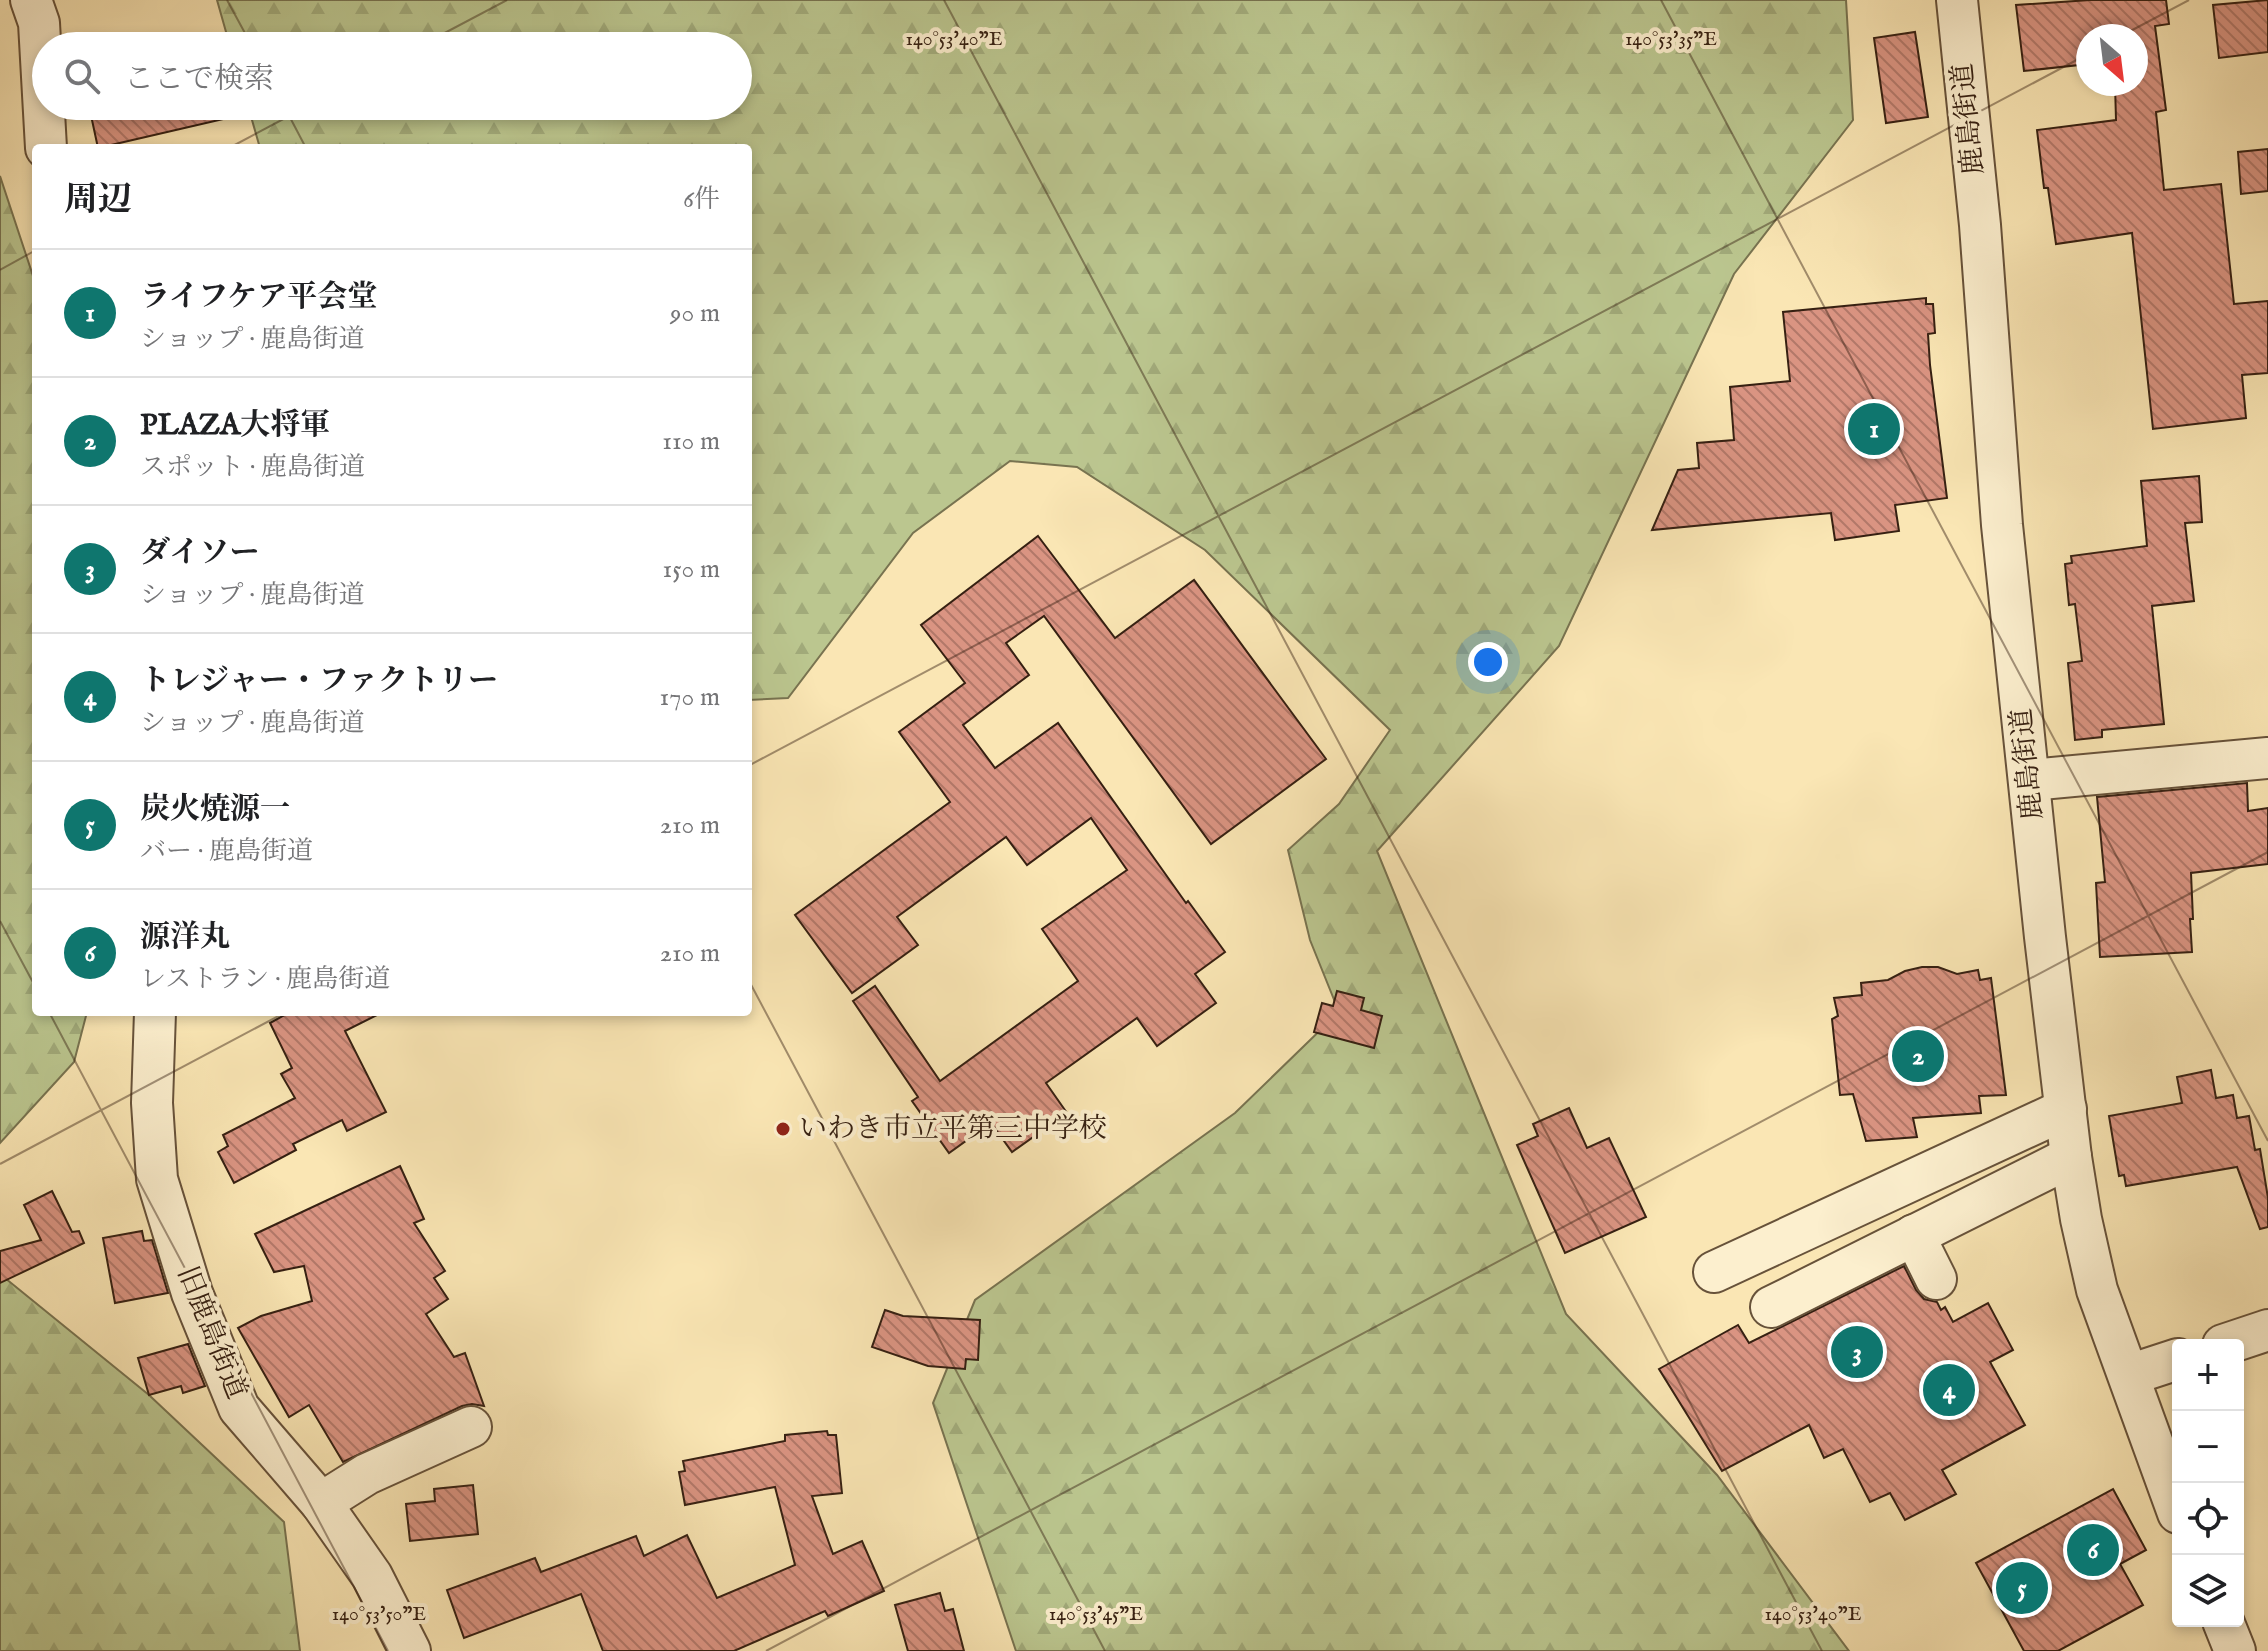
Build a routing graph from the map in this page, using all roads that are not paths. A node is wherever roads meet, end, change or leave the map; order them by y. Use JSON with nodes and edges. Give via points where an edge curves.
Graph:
{"nodes":[{"id":1,"x":31,"y":0,"type":"edge"},
{"id":2,"x":1957,"y":0,"type":"edge"},
{"id":3,"x":40,"y":32,"type":"edge"},
{"id":4,"x":44,"y":120,"type":"edge"},
{"id":5,"x":46,"y":144,"type":"edge"},
{"id":6,"x":2268,"y":758,"type":"edge"},
{"id":7,"x":2030,"y":780,"type":"junction"},
{"id":8,"x":155,"y":1016,"type":"edge"},
{"id":9,"x":2066,"y":1109,"type":"junction"},
{"id":10,"x":2071,"y":1157,"type":"junction"},
{"id":11,"x":1914,"y":1235,"type":"junction"},
{"id":12,"x":1714,"y":1272,"type":"dead end"},
{"id":13,"x":1938,"y":1291,"type":"dead end"},
{"id":14,"x":1771,"y":1307,"type":"dead end"},
{"id":15,"x":2268,"y":1330,"type":"edge"},
{"id":16,"x":2241,"y":1339,"type":"edge"},
{"id":17,"x":2172,"y":1361,"type":"edge"},
{"id":18,"x":2129,"y":1375,"type":"junction"},
{"id":19,"x":471,"y":1427,"type":"dead end"},
{"id":20,"x":2172,"y":1496,"type":"edge"},
{"id":21,"x":321,"y":1503,"type":"junction"},
{"id":22,"x":387,"y":1604,"type":"junction"},
{"id":23,"x":2225,"y":1627,"type":"edge"},
{"id":24,"x":373,"y":1651,"type":"edge"},
{"id":25,"x":410,"y":1651,"type":"edge"},
{"id":26,"x":2235,"y":1651,"type":"edge"}],
"edges":[{"from":1,"to":3,"type":"street"},
{"from":2,"to":7,"type":"street","name":"鹿島街道","via":[[2002,525]]},
{"from":4,"to":5,"type":"street"},
{"from":6,"to":7,"type":"street"},
{"from":7,"to":9,"type":"street","name":"鹿島街道"},
{"from":8,"to":21,"type":"street","name":"旧鹿島街道","via":[[152,1103],[157,1179],[192,1293],[239,1408]]},
{"from":9,"to":10,"type":"street","name":"鹿島街道"},
{"from":9,"to":12,"type":"street"},
{"from":10,"to":11,"type":"street"},
{"from":10,"to":18,"type":"street","name":"鹿島街道","via":[[2097,1290]]},
{"from":11,"to":13,"type":"street"},
{"from":11,"to":14,"type":"street"},
{"from":15,"to":16,"type":"street"},
{"from":17,"to":18,"type":"street"},
{"from":18,"to":20,"type":"street","name":"鹿島街道"},
{"from":19,"to":21,"type":"street","via":[[367,1474]]},
{"from":21,"to":22,"type":"street","name":"旧鹿島街道"},
{"from":22,"to":24,"type":"street"},
{"from":22,"to":25,"type":"street","name":"旧鹿島街道"},
{"from":23,"to":26,"type":"street"}]}
